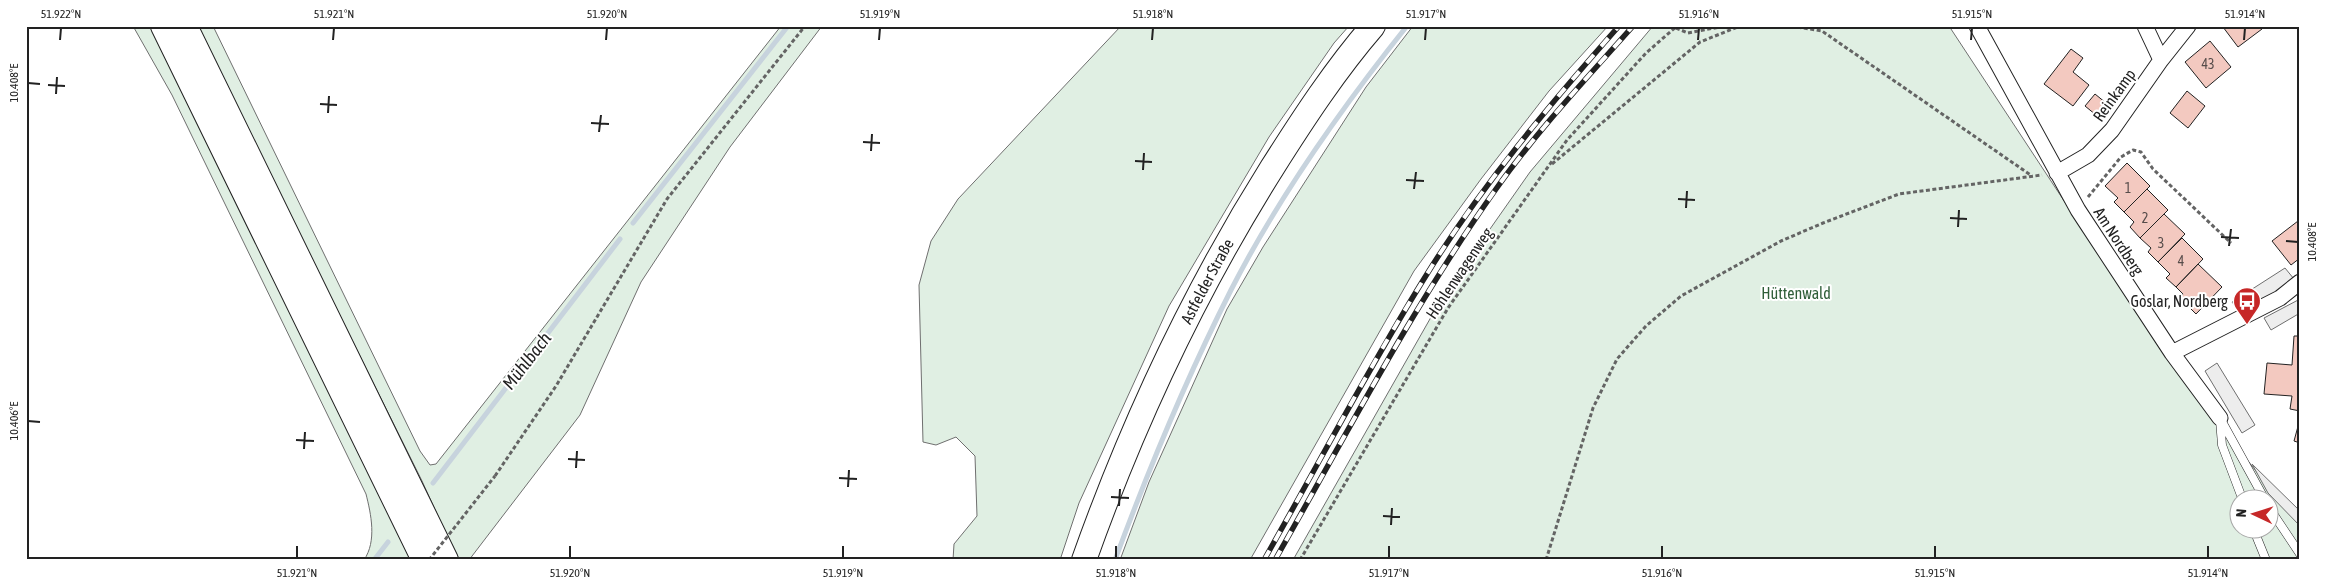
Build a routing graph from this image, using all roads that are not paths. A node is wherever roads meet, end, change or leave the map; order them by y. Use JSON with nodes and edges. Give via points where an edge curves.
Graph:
{"nodes":[{"id":1,"x":162,"y":26,"type":"edge"},
{"id":2,"x":184,"y":26,"type":"edge"},
{"id":3,"x":1373,"y":26,"type":"edge"},
{"id":4,"x":1977,"y":26,"type":"edge"},
{"id":5,"x":2145,"y":26,"type":"edge"},
{"id":6,"x":2188,"y":26,"type":"edge"},
{"id":7,"x":2161,"y":60,"type":"junction"},
{"id":8,"x":2057,"y":173,"type":"junction"},
{"id":9,"x":2300,"y":282,"type":"edge"},
{"id":10,"x":2172,"y":353,"type":"junction"},
{"id":11,"x":2220,"y":418,"type":"junction"},
{"id":12,"x":2238,"y":488,"type":"edge"},
{"id":13,"x":2258,"y":488,"type":"edge"},
{"id":14,"x":2278,"y":521,"type":"edge"},
{"id":15,"x":2257,"y":538,"type":"edge"},
{"id":16,"x":2300,"y":554,"type":"edge"},
{"id":17,"x":424,"y":560,"type":"edge"},
{"id":18,"x":446,"y":560,"type":"edge"},
{"id":19,"x":1084,"y":560,"type":"edge"},
{"id":20,"x":2266,"y":560,"type":"edge"}],
"edges":[{"from":1,"to":17,"type":"main road"},
{"from":2,"to":18,"type":"main road"},
{"from":3,"to":19,"type":"main road","name":"Astfelder Straße","via":[[1334,75],[1285,147],[1220,254],[1174,340],[1135,426]]},
{"from":4,"to":8,"type":"street","name":"Am Nordberg"},
{"from":5,"to":7,"type":"street"},
{"from":6,"to":7,"type":"street","name":"Reinkamp"},
{"from":7,"to":8,"type":"street","name":"Reinkamp","via":[[2112,130],[2088,155]]},
{"from":8,"to":10,"type":"street","name":"Am Nordberg"},
{"from":9,"to":10,"type":"street","via":[[2280,298]]},
{"from":10,"to":11,"type":"street","name":"Am Nordberg"},
{"from":11,"to":12,"type":"lane","via":[[2222,445]]},
{"from":11,"to":13,"type":"lane"},
{"from":14,"to":16,"type":"lane"},
{"from":15,"to":20,"type":"lane"}]}
